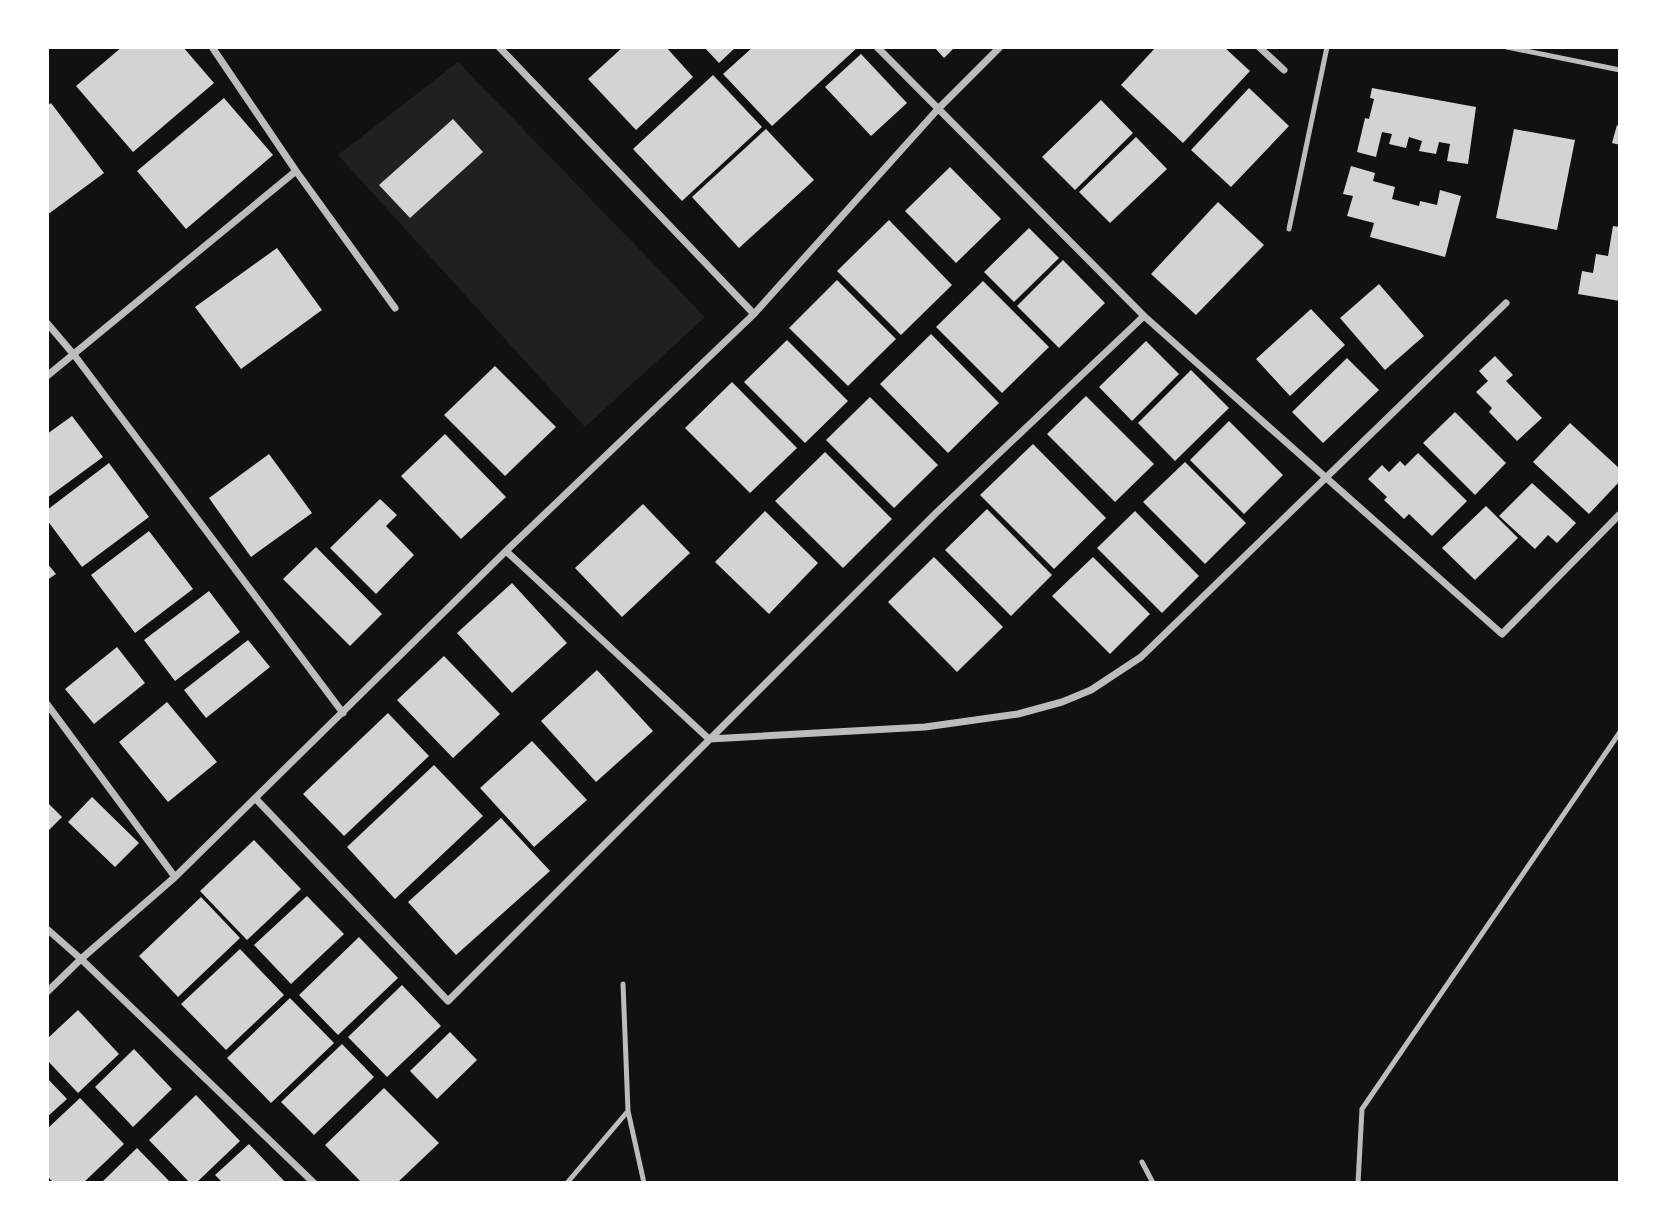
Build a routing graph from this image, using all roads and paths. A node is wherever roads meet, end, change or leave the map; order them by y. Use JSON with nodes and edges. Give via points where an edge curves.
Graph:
{"nodes":[{"id":1,"x":212,"y":47,"type":"edge"},
{"id":2,"x":499,"y":47,"type":"edge"},
{"id":3,"x":877,"y":47,"type":"edge"},
{"id":4,"x":1000,"y":47,"type":"edge"},
{"id":5,"x":1259,"y":47,"type":"edge"},
{"id":6,"x":1327,"y":47,"type":"edge"},
{"id":7,"x":1507,"y":47,"type":"edge"},
{"id":8,"x":1284,"y":70,"type":"dead end"},
{"id":9,"x":1620,"y":70,"type":"edge"},
{"id":10,"x":938,"y":109,"type":"junction"},
{"id":11,"x":296,"y":171,"type":"junction"},
{"id":12,"x":1289,"y":229,"type":"dead end"},
{"id":13,"x":1506,"y":303,"type":"dead end"},
{"id":14,"x":395,"y":308,"type":"dead end"},
{"id":15,"x":754,"y":314,"type":"junction"},
{"id":16,"x":1144,"y":316,"type":"junction"},
{"id":17,"x":47,"y":323,"type":"edge"},
{"id":18,"x":75,"y":356,"type":"junction"},
{"id":19,"x":47,"y":376,"type":"edge"},
{"id":20,"x":1327,"y":478,"type":"junction"},
{"id":21,"x":1620,"y":514,"type":"edge"},
{"id":22,"x":506,"y":551,"type":"junction"},
{"id":23,"x":47,"y":704,"type":"edge"},
{"id":24,"x":342,"y":713,"type":"junction"},
{"id":25,"x":1620,"y":732,"type":"edge"},
{"id":26,"x":709,"y":739,"type":"junction"},
{"id":27,"x":256,"y":799,"type":"junction"},
{"id":28,"x":175,"y":877,"type":"junction"},
{"id":29,"x":47,"y":929,"type":"edge"},
{"id":30,"x":81,"y":958,"type":"junction"},
{"id":31,"x":623,"y":984,"type":"dead end"},
{"id":32,"x":47,"y":992,"type":"edge"},
{"id":33,"x":628,"y":1111,"type":"junction"},
{"id":34,"x":1142,"y":1162,"type":"dead end"},
{"id":35,"x":314,"y":1183,"type":"edge"},
{"id":36,"x":567,"y":1183,"type":"edge"},
{"id":37,"x":644,"y":1183,"type":"edge"},
{"id":38,"x":1153,"y":1183,"type":"edge"},
{"id":39,"x":1358,"y":1183,"type":"edge"}],
"edges":[{"from":1,"to":11,"type":"street"},
{"from":2,"to":15,"type":"street"},
{"from":3,"to":10,"type":"street"},
{"from":4,"to":10,"type":"street"},
{"from":5,"to":8,"type":"street"},
{"from":6,"to":12,"type":"lane"},
{"from":7,"to":9,"type":"lane"},
{"from":10,"to":15,"type":"street"},
{"from":10,"to":16,"type":"street"},
{"from":11,"to":14,"type":"street"},
{"from":11,"to":18,"type":"street"},
{"from":13,"to":20,"type":"street"},
{"from":15,"to":22,"type":"street"},
{"from":16,"to":20,"type":"street"},
{"from":16,"to":26,"type":"street","via":[[937,512]]},
{"from":17,"to":18,"type":"street"},
{"from":18,"to":19,"type":"street"},
{"from":18,"to":24,"type":"street"},
{"from":20,"to":21,"type":"street","via":[[1502,634]]},
{"from":20,"to":26,"type":"street","via":[[1141,657],[1091,690],[1018,714],[925,727]]},
{"from":22,"to":24,"type":"street"},
{"from":22,"to":26,"type":"street"},
{"from":23,"to":28,"type":"street"},
{"from":24,"to":27,"type":"street"},
{"from":25,"to":39,"type":"lane","via":[[1362,1109]]},
{"from":26,"to":27,"type":"street","via":[[448,1001]]},
{"from":27,"to":28,"type":"street"},
{"from":28,"to":30,"type":"street"},
{"from":29,"to":30,"type":"street"},
{"from":30,"to":32,"type":"street"},
{"from":30,"to":35,"type":"street"},
{"from":31,"to":33,"type":"lane"},
{"from":33,"to":36,"type":"lane"},
{"from":33,"to":37,"type":"lane"},
{"from":34,"to":38,"type":"lane"}]}
